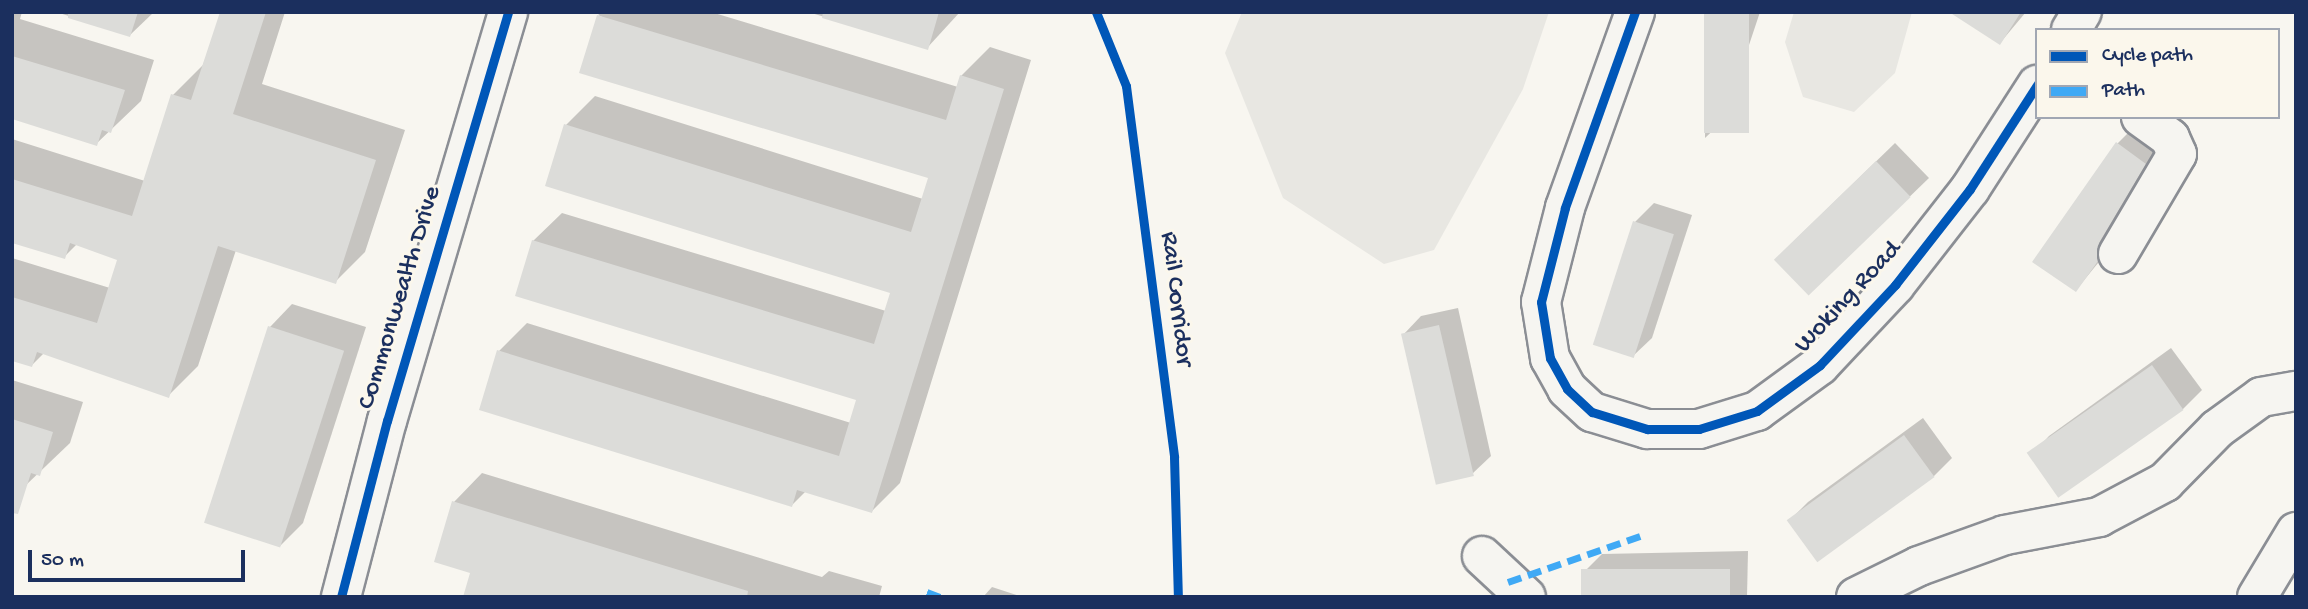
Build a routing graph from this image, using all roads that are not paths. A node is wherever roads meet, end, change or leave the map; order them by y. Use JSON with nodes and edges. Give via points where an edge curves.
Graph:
{"nodes":[{"id":1,"x":508,"y":12,"type":"edge"},
{"id":2,"x":1635,"y":12,"type":"edge"},
{"id":3,"x":2082,"y":12,"type":"edge"},
{"id":4,"x":2072,"y":28,"type":"edge"},
{"id":5,"x":2035,"y":88,"type":"edge"},
{"id":6,"x":2144,"y":119,"type":"edge"},
{"id":7,"x":2118,"y":254,"type":"dead end"},
{"id":8,"x":2296,"y":391,"type":"edge"},
{"id":9,"x":2296,"y":532,"type":"edge"},
{"id":10,"x":1482,"y":556,"type":"dead end"},
{"id":11,"x":341,"y":597,"type":"edge"},
{"id":12,"x":1526,"y":597,"type":"edge"},
{"id":13,"x":1856,"y":597,"type":"edge"},
{"id":14,"x":2257,"y":597,"type":"edge"}],
"edges":[{"from":1,"to":11,"type":"street","name":"Commonwealth Drive","via":[[387,421]]},
{"from":2,"to":5,"type":"street","name":"Woking Road","via":[[1565,208],[1541,302],[1550,358],[1567,389],[1592,412],[1647,429],[1699,429],[1757,411],[1820,365],[1895,285],[1953,211]]},
{"from":3,"to":4,"type":"street"},
{"from":6,"to":7,"type":"street","via":[[2170,138],[2177,154]]},
{"from":8,"to":13,"type":"street","via":[[2261,397],[2217,429],[2165,482],[2099,517],[2005,535],[1919,566]]},
{"from":9,"to":14,"type":"street"},
{"from":10,"to":12,"type":"street"}]}
